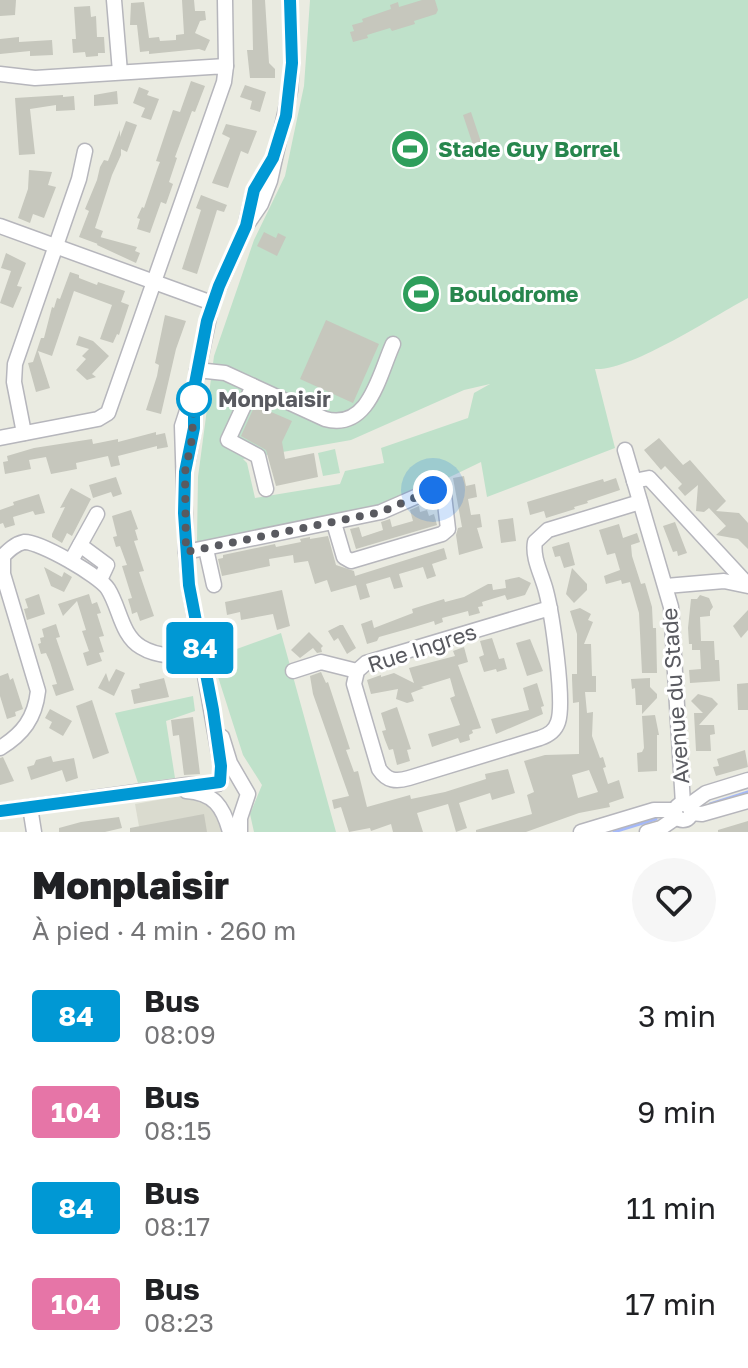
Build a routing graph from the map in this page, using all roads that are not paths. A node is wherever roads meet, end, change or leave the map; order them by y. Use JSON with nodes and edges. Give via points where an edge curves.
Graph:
{"nodes":[{"id":1,"x":114,"y":0,"type":"edge"},
{"id":2,"x":225,"y":0,"type":"edge"},
{"id":3,"x":290,"y":0,"type":"edge"},
{"id":4,"x":226,"y":66,"type":"junction"},
{"id":5,"x":120,"y":72,"type":"junction"},
{"id":6,"x":0,"y":74,"type":"edge"},
{"id":7,"x":85,"y":151,"type":"dead end"},
{"id":8,"x":0,"y":226,"type":"edge"},
{"id":9,"x":54,"y":247,"type":"junction"},
{"id":10,"x":154,"y":283,"type":"junction"},
{"id":11,"x":212,"y":303,"type":"junction"},
{"id":12,"x":393,"y":344,"type":"dead end"},
{"id":13,"x":197,"y":370,"type":"junction"},
{"id":14,"x":253,"y":386,"type":"junction"},
{"id":15,"x":24,"y":433,"type":"junction"},
{"id":16,"x":0,"y":438,"type":"edge"},
{"id":17,"x":625,"y":450,"type":"dead end"},
{"id":18,"x":634,"y":481,"type":"junction"},
{"id":19,"x":266,"y":489,"type":"dead end"},
{"id":20,"x":640,"y":502,"type":"junction"},
{"id":21,"x":97,"y":514,"type":"dead end"},
{"id":22,"x":334,"y":523,"type":"junction"},
{"id":23,"x":80,"y":545,"type":"junction"},
{"id":24,"x":206,"y":549,"type":"junction"},
{"id":25,"x":186,"y":552,"type":"junction"},
{"id":26,"x":71,"y":561,"type":"junction"},
{"id":27,"x":100,"y":580,"type":"junction"},
{"id":28,"x":214,"y":585,"type":"dead end"},
{"id":29,"x":666,"y":586,"type":"junction"},
{"id":30,"x":748,"y":586,"type":"edge"},
{"id":31,"x":550,"y":608,"type":"junction"},
{"id":32,"x":201,"y":655,"type":"junction"},
{"id":33,"x":293,"y":671,"type":"dead end"},
{"id":34,"x":357,"y":671,"type":"junction"},
{"id":35,"x":213,"y":710,"type":"junction"},
{"id":36,"x":0,"y":748,"type":"edge"},
{"id":37,"x":681,"y":780,"type":"junction"},
{"id":38,"x":748,"y":780,"type":"edge"},
{"id":39,"x":242,"y":782,"type":"junction"},
{"id":40,"x":219,"y":783,"type":"junction"},
{"id":41,"x":176,"y":788,"type":"junction"},
{"id":42,"x":706,"y":793,"type":"junction"},
{"id":43,"x":748,"y":801,"type":"edge"},
{"id":44,"x":220,"y":806,"type":"junction"},
{"id":45,"x":30,"y":807,"type":"junction"},
{"id":46,"x":243,"y":807,"type":"junction"},
{"id":47,"x":0,"y":811,"type":"edge"},
{"id":48,"x":683,"y":815,"type":"edge"},
{"id":49,"x":659,"y":831,"type":"edge"},
{"id":50,"x":34,"y":832,"type":"edge"},
{"id":51,"x":230,"y":832,"type":"edge"},
{"id":52,"x":240,"y":832,"type":"edge"},
{"id":53,"x":581,"y":832,"type":"edge"}],
"edges":[{"from":1,"to":5,"type":"street"},
{"from":2,"to":4,"type":"street"},
{"from":3,"to":11,"type":"street","via":[[290,91],[273,158],[254,190],[246,226]]},
{"from":4,"to":5,"type":"street"},
{"from":4,"to":10,"type":"street"},
{"from":5,"to":6,"type":"street","via":[[35,78]]},
{"from":7,"to":9,"type":"street"},
{"from":8,"to":9,"type":"street"},
{"from":9,"to":10,"type":"street"},
{"from":9,"to":15,"type":"street","via":[[15,364]]},
{"from":10,"to":11,"type":"street"},
{"from":10,"to":15,"type":"street","via":[[108,413]]},
{"from":11,"to":13,"type":"street"},
{"from":12,"to":14,"type":"street","via":[[365,407],[352,418],[325,419]]},
{"from":13,"to":14,"type":"street","via":[[225,373]]},
{"from":13,"to":25,"type":"street","via":[[185,472]]},
{"from":14,"to":19,"type":"street","via":[[228,438],[258,456]]},
{"from":15,"to":16,"type":"street"},
{"from":17,"to":18,"type":"street","name":"Avenue du Stade"},
{"from":18,"to":20,"type":"street","name":"Avenue du Stade"},
{"from":18,"to":30,"type":"street","via":[[649,478]]},
{"from":20,"to":29,"type":"street","name":"Avenue du Stade"},
{"from":20,"to":31,"type":"street","via":[[538,537],[534,548]]},
{"from":21,"to":23,"type":"street"},
{"from":22,"to":22,"type":"street","via":[[344,557],[351,561],[442,534],[449,526],[444,495],[436,488],[393,509]]},
{"from":22,"to":24,"type":"street"},
{"from":23,"to":26,"type":"street"},
{"from":23,"to":27,"type":"street","via":[[107,565]]},
{"from":24,"to":25,"type":"street"},
{"from":24,"to":28,"type":"street"},
{"from":25,"to":32,"type":"street"},
{"from":26,"to":27,"type":"street"},
{"from":26,"to":36,"type":"street","via":[[23,542],[3,556],[3,574],[38,691],[30,722]]},
{"from":27,"to":32,"type":"street","via":[[126,631],[142,649]]},
{"from":29,"to":30,"type":"street","via":[[724,581]]},
{"from":29,"to":37,"type":"street","name":"Avenue du Stade","via":[[673,622]]},
{"from":31,"to":34,"type":"street","name":"Rue Ingres","via":[[366,663]]},
{"from":31,"to":34,"type":"street","name":"Rue Ingres","via":[[560,717],[555,729],[540,738],[394,781],[379,769],[354,684]]},
{"from":32,"to":35,"type":"street"},
{"from":33,"to":34,"type":"street","via":[[327,662]]},
{"from":35,"to":39,"type":"street","via":[[230,763]]},
{"from":35,"to":40,"type":"street"},
{"from":37,"to":42,"type":"street"},
{"from":37,"to":48,"type":"street","name":"Avenue du Stade"},
{"from":38,"to":42,"type":"street"},
{"from":39,"to":40,"type":"street","via":[[231,778]]},
{"from":39,"to":46,"type":"street","via":[[248,794]]},
{"from":40,"to":41,"type":"street"},
{"from":40,"to":44,"type":"street","via":[[214,793]]},
{"from":41,"to":44,"type":"street","via":[[197,792]]},
{"from":41,"to":45,"type":"street"},
{"from":42,"to":48,"type":"street"},
{"from":43,"to":48,"type":"street"},
{"from":44,"to":46,"type":"street","via":[[234,812]]},
{"from":44,"to":51,"type":"street"},
{"from":45,"to":47,"type":"street"},
{"from":45,"to":50,"type":"street"},
{"from":46,"to":52,"type":"street"},
{"from":48,"to":49,"type":"street"},
{"from":48,"to":53,"type":"street","via":[[654,810]]}]}
